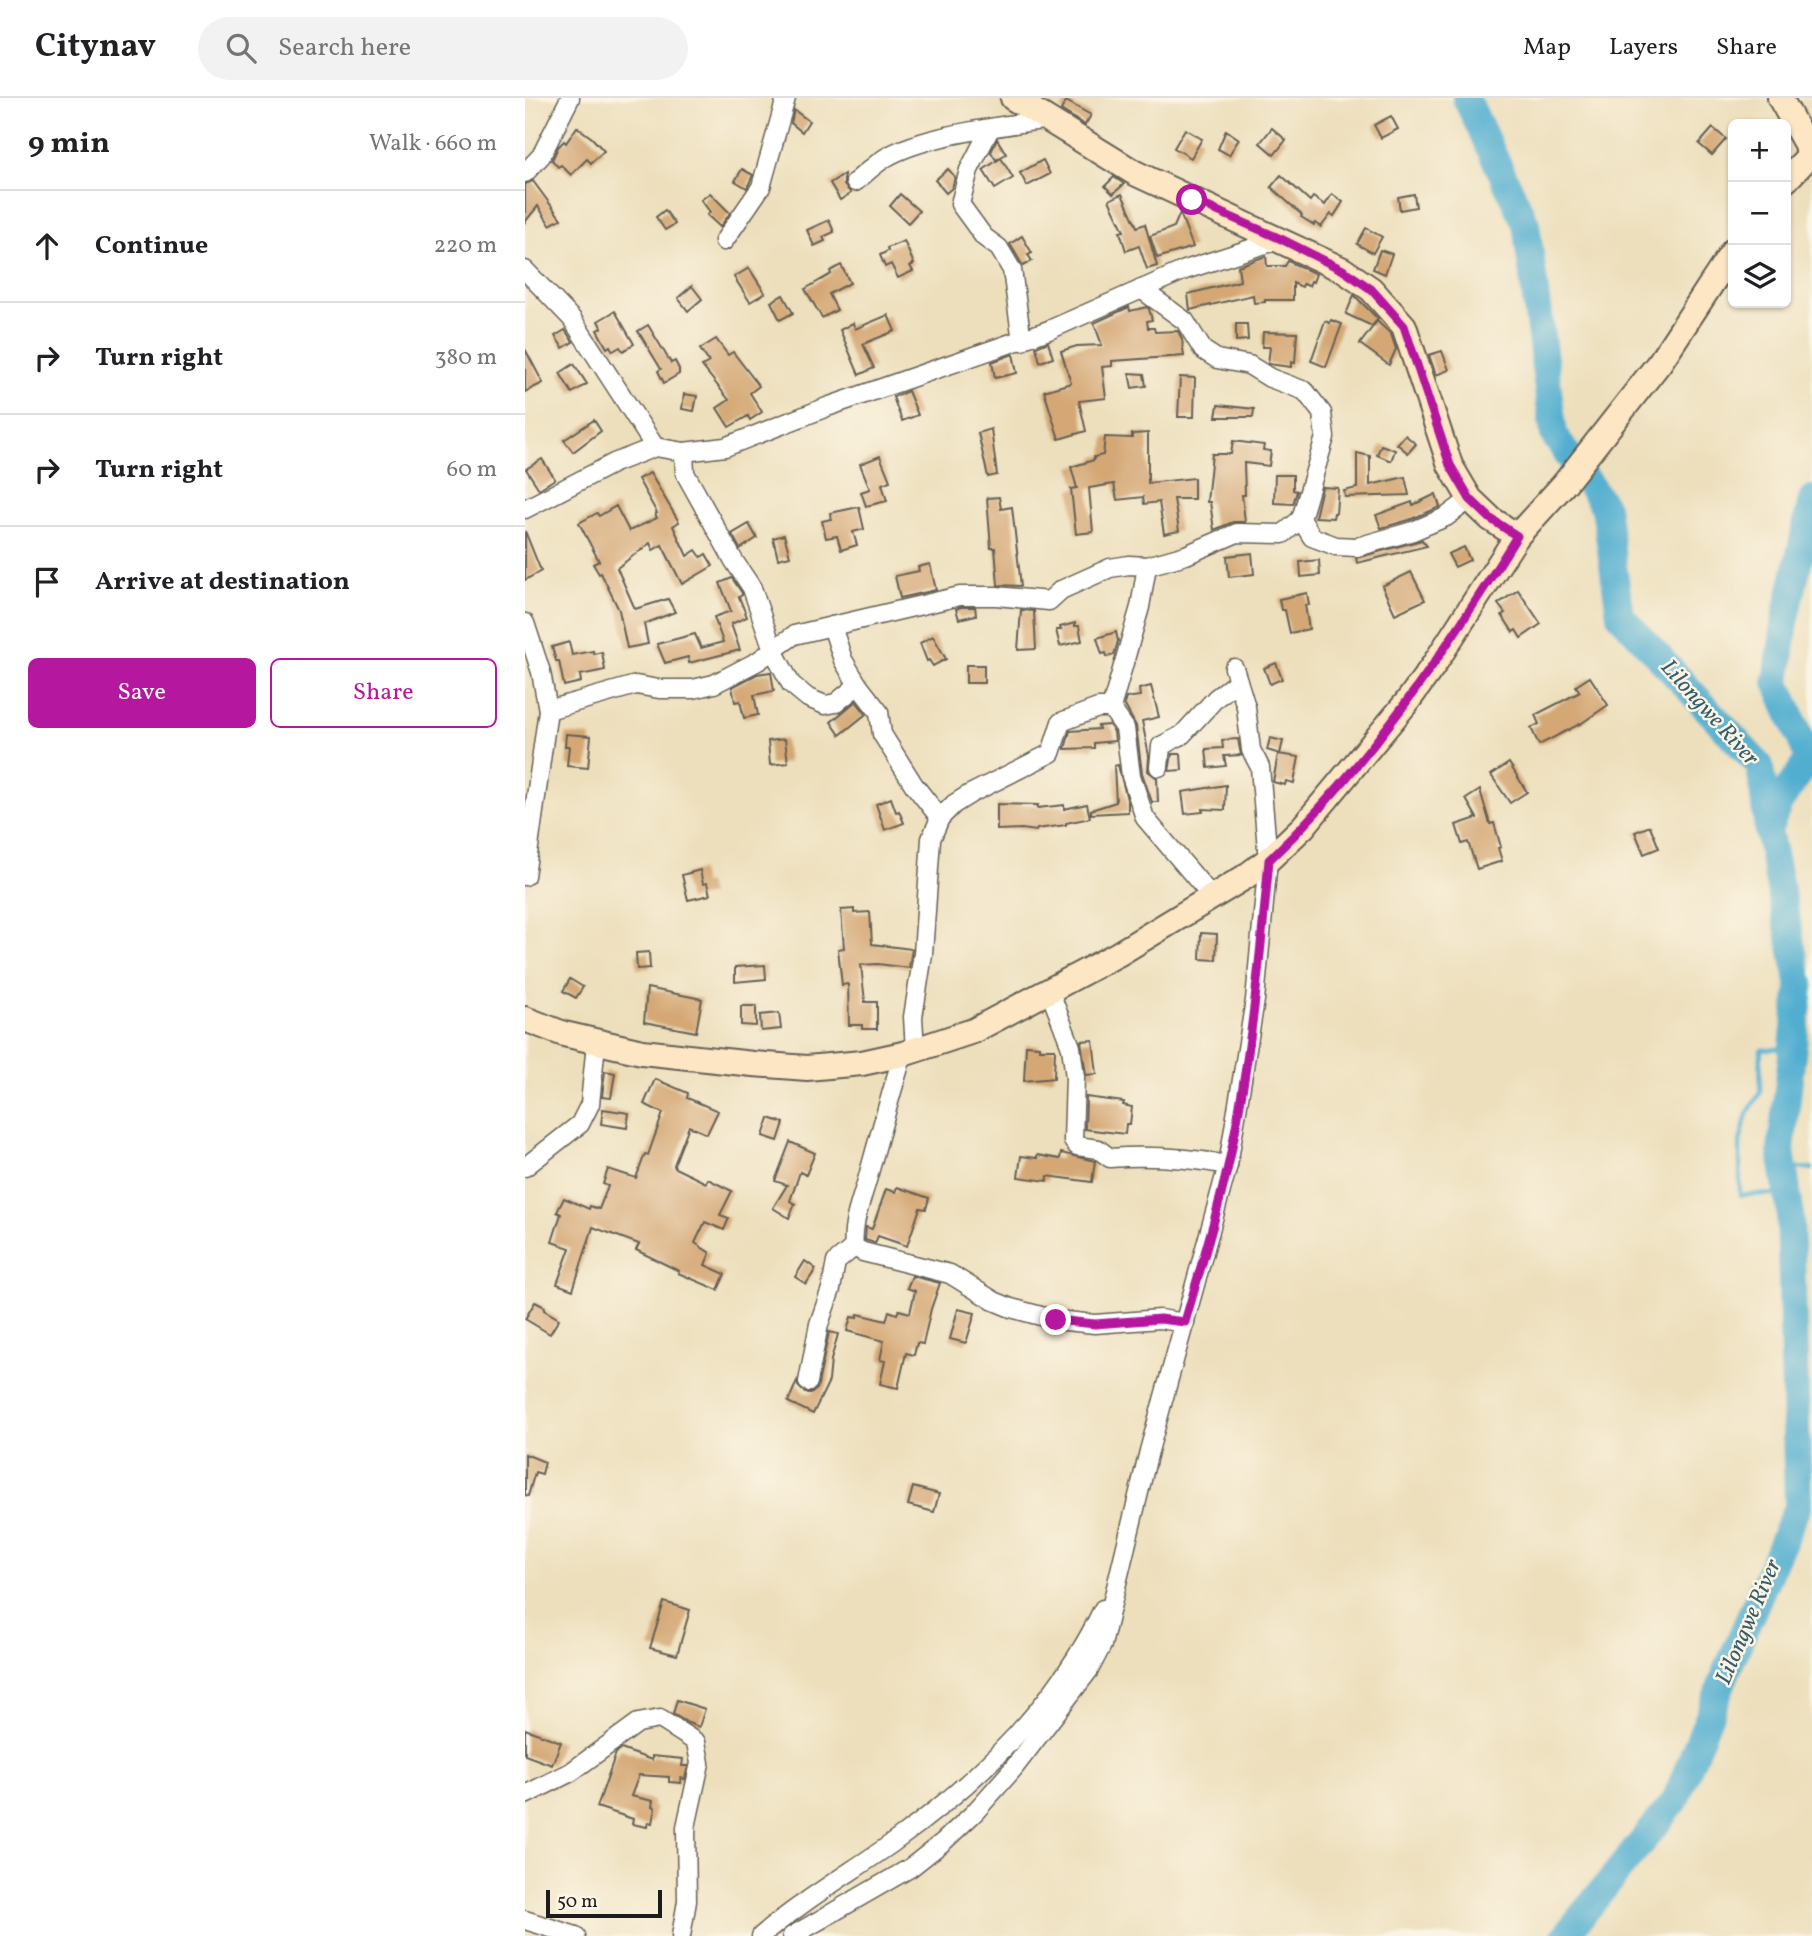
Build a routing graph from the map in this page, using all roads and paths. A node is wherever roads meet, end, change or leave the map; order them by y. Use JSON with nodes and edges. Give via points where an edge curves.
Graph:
{"nodes":[{"id":1,"x":570,"y":98,"type":"edge"},
{"id":2,"x":786,"y":98,"type":"edge"},
{"id":3,"x":1013,"y":98,"type":"edge"},
{"id":4,"x":1780,"y":98,"type":"edge"},
{"id":5,"x":1048,"y":119,"type":"junction"},
{"id":6,"x":990,"y":129,"type":"junction"},
{"id":7,"x":1812,"y":155,"type":"edge"},
{"id":8,"x":525,"y":173,"type":"edge"},
{"id":9,"x":1791,"y":175,"type":"edge"},
{"id":10,"x":855,"y":182,"type":"dead end"},
{"id":11,"x":1281,"y":239,"type":"junction"},
{"id":12,"x":724,"y":241,"type":"dead end"},
{"id":13,"x":1728,"y":259,"type":"edge"},
{"id":14,"x":525,"y":270,"type":"edge"},
{"id":15,"x":1141,"y":289,"type":"junction"},
{"id":16,"x":1022,"y":341,"type":"junction"},
{"id":17,"x":656,"y":447,"type":"junction"},
{"id":18,"x":684,"y":452,"type":"junction"},
{"id":19,"x":1470,"y":499,"type":"junction"},
{"id":20,"x":525,"y":509,"type":"edge"},
{"id":21,"x":1301,"y":519,"type":"junction"},
{"id":22,"x":1517,"y":536,"type":"junction"},
{"id":23,"x":1147,"y":566,"type":"junction"},
{"id":24,"x":525,"y":623,"type":"edge"},
{"id":25,"x":832,"y":626,"type":"junction"},
{"id":26,"x":773,"y":650,"type":"junction"},
{"id":27,"x":858,"y":685,"type":"junction"},
{"id":28,"x":1111,"y":708,"type":"junction"},
{"id":29,"x":548,"y":710,"type":"junction"},
{"id":30,"x":1159,"y":767,"type":"dead end"},
{"id":31,"x":940,"y":818,"type":"junction"},
{"id":32,"x":1269,"y":860,"type":"junction"},
{"id":33,"x":525,"y":877,"type":"edge"},
{"id":34,"x":1212,"y":897,"type":"junction"},
{"id":35,"x":1050,"y":992,"type":"junction"},
{"id":36,"x":525,"y":1019,"type":"edge"},
{"id":37,"x":596,"y":1043,"type":"junction"},
{"id":38,"x":909,"y":1052,"type":"junction"},
{"id":39,"x":1228,"y":1165,"type":"junction"},
{"id":40,"x":525,"y":1167,"type":"edge"},
{"id":41,"x":855,"y":1247,"type":"junction"},
{"id":42,"x":1185,"y":1322,"type":"junction"},
{"id":43,"x":808,"y":1382,"type":"dead end"},
{"id":44,"x":1117,"y":1580,"type":"junction"},
{"id":45,"x":525,"y":1795,"type":"edge"},
{"id":46,"x":525,"y":1920,"type":"edge"},
{"id":47,"x":576,"y":1936,"type":"edge"},
{"id":48,"x":681,"y":1936,"type":"edge"},
{"id":49,"x":761,"y":1936,"type":"edge"},
{"id":50,"x":792,"y":1936,"type":"edge"}],
"edges":[{"from":1,"to":8,"type":"street","via":[[541,156]]},
{"from":2,"to":12,"type":"street","via":[[761,187]]},
{"from":3,"to":5,"type":"street"},
{"from":4,"to":7,"type":"street"},
{"from":5,"to":6,"type":"street"},
{"from":5,"to":11,"type":"street","via":[[1135,173]]},
{"from":6,"to":10,"type":"street","via":[[913,146],[885,158]]},
{"from":6,"to":16,"type":"street","via":[[969,170],[960,204],[1012,270]]},
{"from":7,"to":9,"type":"street"},
{"from":11,"to":15,"type":"street"},
{"from":11,"to":19,"type":"street","via":[[1357,278],[1404,326],[1450,465]]},
{"from":13,"to":22,"type":"street","via":[[1660,362]]},
{"from":14,"to":17,"type":"street","via":[[572,319]]},
{"from":15,"to":16,"type":"street"},
{"from":15,"to":21,"type":"street","via":[[1185,321],[1210,355],[1249,365],[1305,391],[1322,413],[1325,437]]},
{"from":16,"to":18,"type":"street","via":[[725,447]]},
{"from":17,"to":18,"type":"street"},
{"from":17,"to":20,"type":"street","via":[[614,463]]},
{"from":18,"to":26,"type":"street","via":[[685,473],[752,588]]},
{"from":19,"to":21,"type":"street","via":[[1446,517],[1357,547],[1336,546],[1312,537]]},
{"from":19,"to":22,"type":"street"},
{"from":21,"to":23,"type":"street","via":[[1283,534],[1237,533]]},
{"from":22,"to":32,"type":"street","via":[[1407,702],[1330,797]]},
{"from":23,"to":25,"type":"street","via":[[1110,568],[1061,590],[1049,601],[960,596]]},
{"from":23,"to":28,"type":"street"},
{"from":24,"to":29,"type":"street"},
{"from":25,"to":26,"type":"street","via":[[794,635]]},
{"from":25,"to":27,"type":"street","via":[[843,660]]},
{"from":26,"to":27,"type":"street","via":[[790,684],[808,698],[825,705],[836,703]]},
{"from":26,"to":29,"type":"street","via":[[714,684],[693,689],[636,685]]},
{"from":27,"to":31,"type":"street","via":[[879,712],[882,734],[894,754]]},
{"from":28,"to":31,"type":"street","via":[[1098,708],[1061,722],[1051,753],[982,786]]},
{"from":28,"to":34,"type":"street","via":[[1125,728],[1131,776],[1145,818]]},
{"from":29,"to":33,"type":"street"},
{"from":30,"to":32,"type":"street","via":[[1161,746],[1182,735],[1236,674],[1251,750],[1260,767]]},
{"from":31,"to":38,"type":"street","via":[[930,839],[923,954]]},
{"from":32,"to":34,"type":"street"},
{"from":32,"to":39,"type":"street","via":[[1255,1000]]},
{"from":34,"to":35,"type":"street"},
{"from":35,"to":38,"type":"street","via":[[968,1034]]},
{"from":35,"to":39,"type":"street","via":[[1071,1047],[1073,1141],[1077,1146],[1098,1149],[1110,1158],[1139,1156]]},
{"from":36,"to":37,"type":"street"},
{"from":37,"to":38,"type":"street","via":[[702,1060],[807,1068],[862,1063]]},
{"from":37,"to":40,"type":"street","via":[[590,1104],[580,1124]]},
{"from":38,"to":41,"type":"street","via":[[879,1132],[858,1212]]},
{"from":39,"to":42,"type":"street"},
{"from":41,"to":42,"type":"street","via":[[950,1275],[994,1301],[1056,1320]]},
{"from":41,"to":43,"type":"street","via":[[836,1262]]},
{"from":42,"to":44,"type":"street"},
{"from":44,"to":49,"type":"street","via":[[1090,1636],[1009,1745],[934,1812]]},
{"from":44,"to":50,"type":"street","via":[[1102,1645],[1089,1670],[982,1804],[910,1868]]},
{"from":45,"to":48,"type":"street","via":[[571,1772],[638,1723],[660,1719],[696,1742],[700,1763],[686,1827],[687,1901]]},
{"from":46,"to":47,"type":"street"}]}
